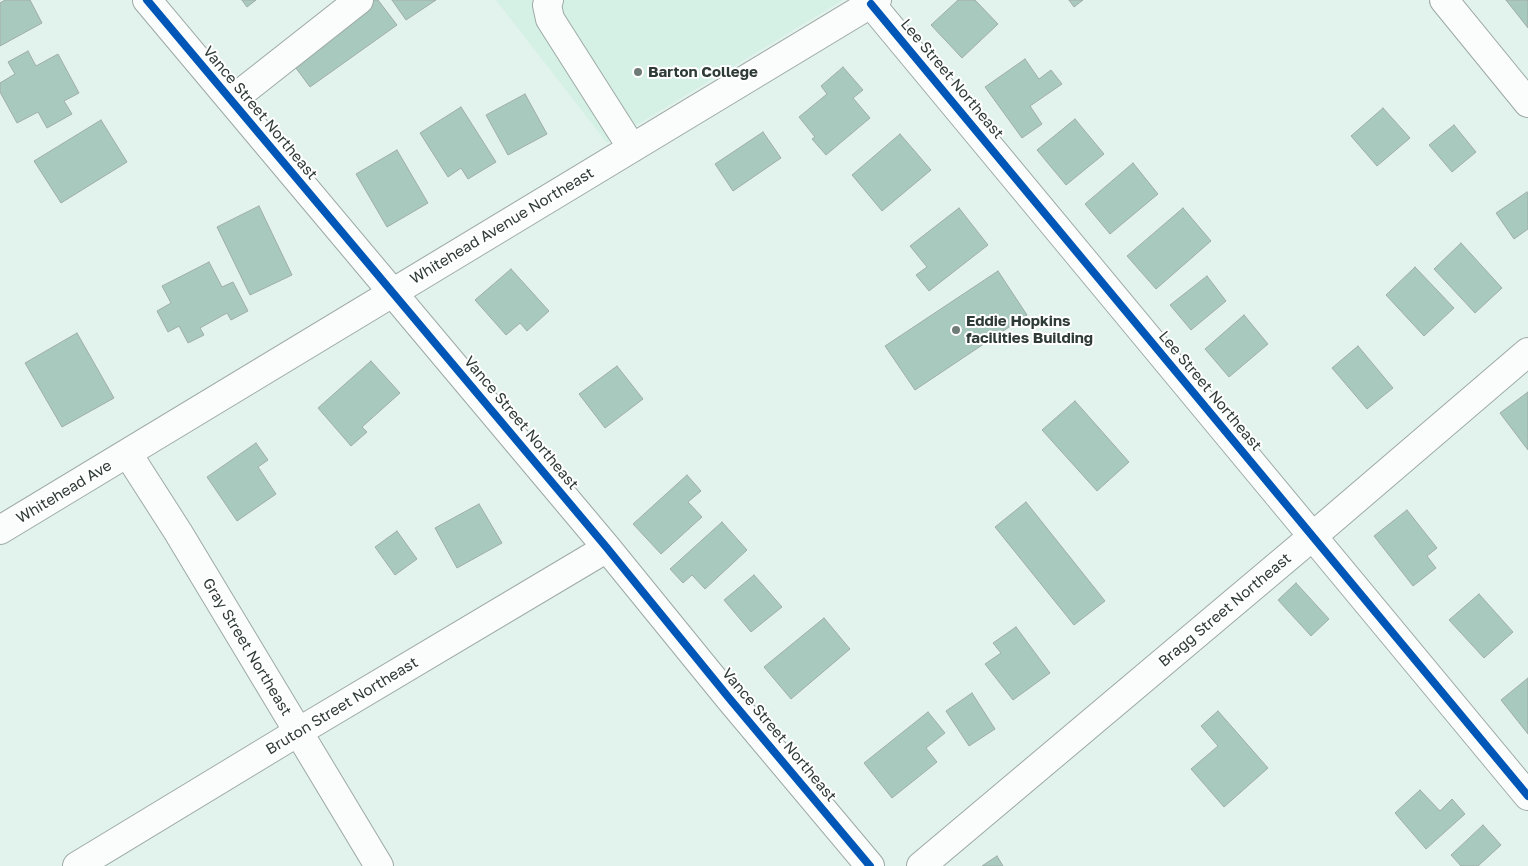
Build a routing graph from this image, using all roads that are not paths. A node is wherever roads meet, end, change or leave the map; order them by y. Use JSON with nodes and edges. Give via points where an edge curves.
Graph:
{"nodes":[{"id":1,"x":148,"y":0,"type":"edge"},
{"id":2,"x":358,"y":0,"type":"edge"},
{"id":3,"x":549,"y":0,"type":"edge"},
{"id":4,"x":1444,"y":0,"type":"edge"},
{"id":5,"x":874,"y":2,"type":"edge"},
{"id":6,"x":232,"y":100,"type":"junction"},
{"id":7,"x":1528,"y":102,"type":"edge"},
{"id":8,"x":632,"y":148,"type":"junction"},
{"id":9,"x":393,"y":292,"type":"junction"},
{"id":10,"x":1528,"y":352,"type":"edge"},
{"id":11,"x":128,"y":454,"type":"junction"},
{"id":12,"x":0,"y":530,"type":"edge"},
{"id":13,"x":1312,"y":536,"type":"junction"},
{"id":14,"x":607,"y":548,"type":"junction"},
{"id":15,"x":298,"y":732,"type":"junction"},
{"id":16,"x":1528,"y":796,"type":"edge"},
{"id":17,"x":78,"y":866,"type":"edge"},
{"id":18,"x":379,"y":866,"type":"edge"},
{"id":19,"x":870,"y":866,"type":"edge"},
{"id":20,"x":921,"y":866,"type":"edge"}],
"edges":[{"from":1,"to":6,"type":"street","name":"Vance Street Northeast"},
{"from":2,"to":6,"type":"street"},
{"from":3,"to":8,"type":"street","via":[[550,19]]},
{"from":4,"to":7,"type":"street"},
{"from":5,"to":8,"type":"street","name":"Whitehead Avenue Northeast"},
{"from":5,"to":13,"type":"street","name":"Lee Street Northeast"},
{"from":6,"to":9,"type":"street","name":"Vance Street Northeast"},
{"from":8,"to":9,"type":"street","name":"Whitehead Avenue Northeast"},
{"from":9,"to":11,"type":"street","name":"Whitehead Avenue Northeast"},
{"from":9,"to":14,"type":"street","name":"Vance Street Northeast"},
{"from":10,"to":13,"type":"street","name":"Bragg Street Northeast"},
{"from":11,"to":12,"type":"street","name":"Whitehead Ave"},
{"from":11,"to":15,"type":"street","name":"Gray Street Northeast"},
{"from":13,"to":16,"type":"street","name":"Lee Street Northeast"},
{"from":13,"to":20,"type":"street","name":"Bragg Street Northeast"},
{"from":14,"to":15,"type":"street","name":"Bruton Street Northeast"},
{"from":14,"to":19,"type":"street","name":"Vance Street Northeast"},
{"from":15,"to":17,"type":"street","name":"Bruton Street Northeast"},
{"from":15,"to":18,"type":"street","name":"Gray Street Northeast"}]}
